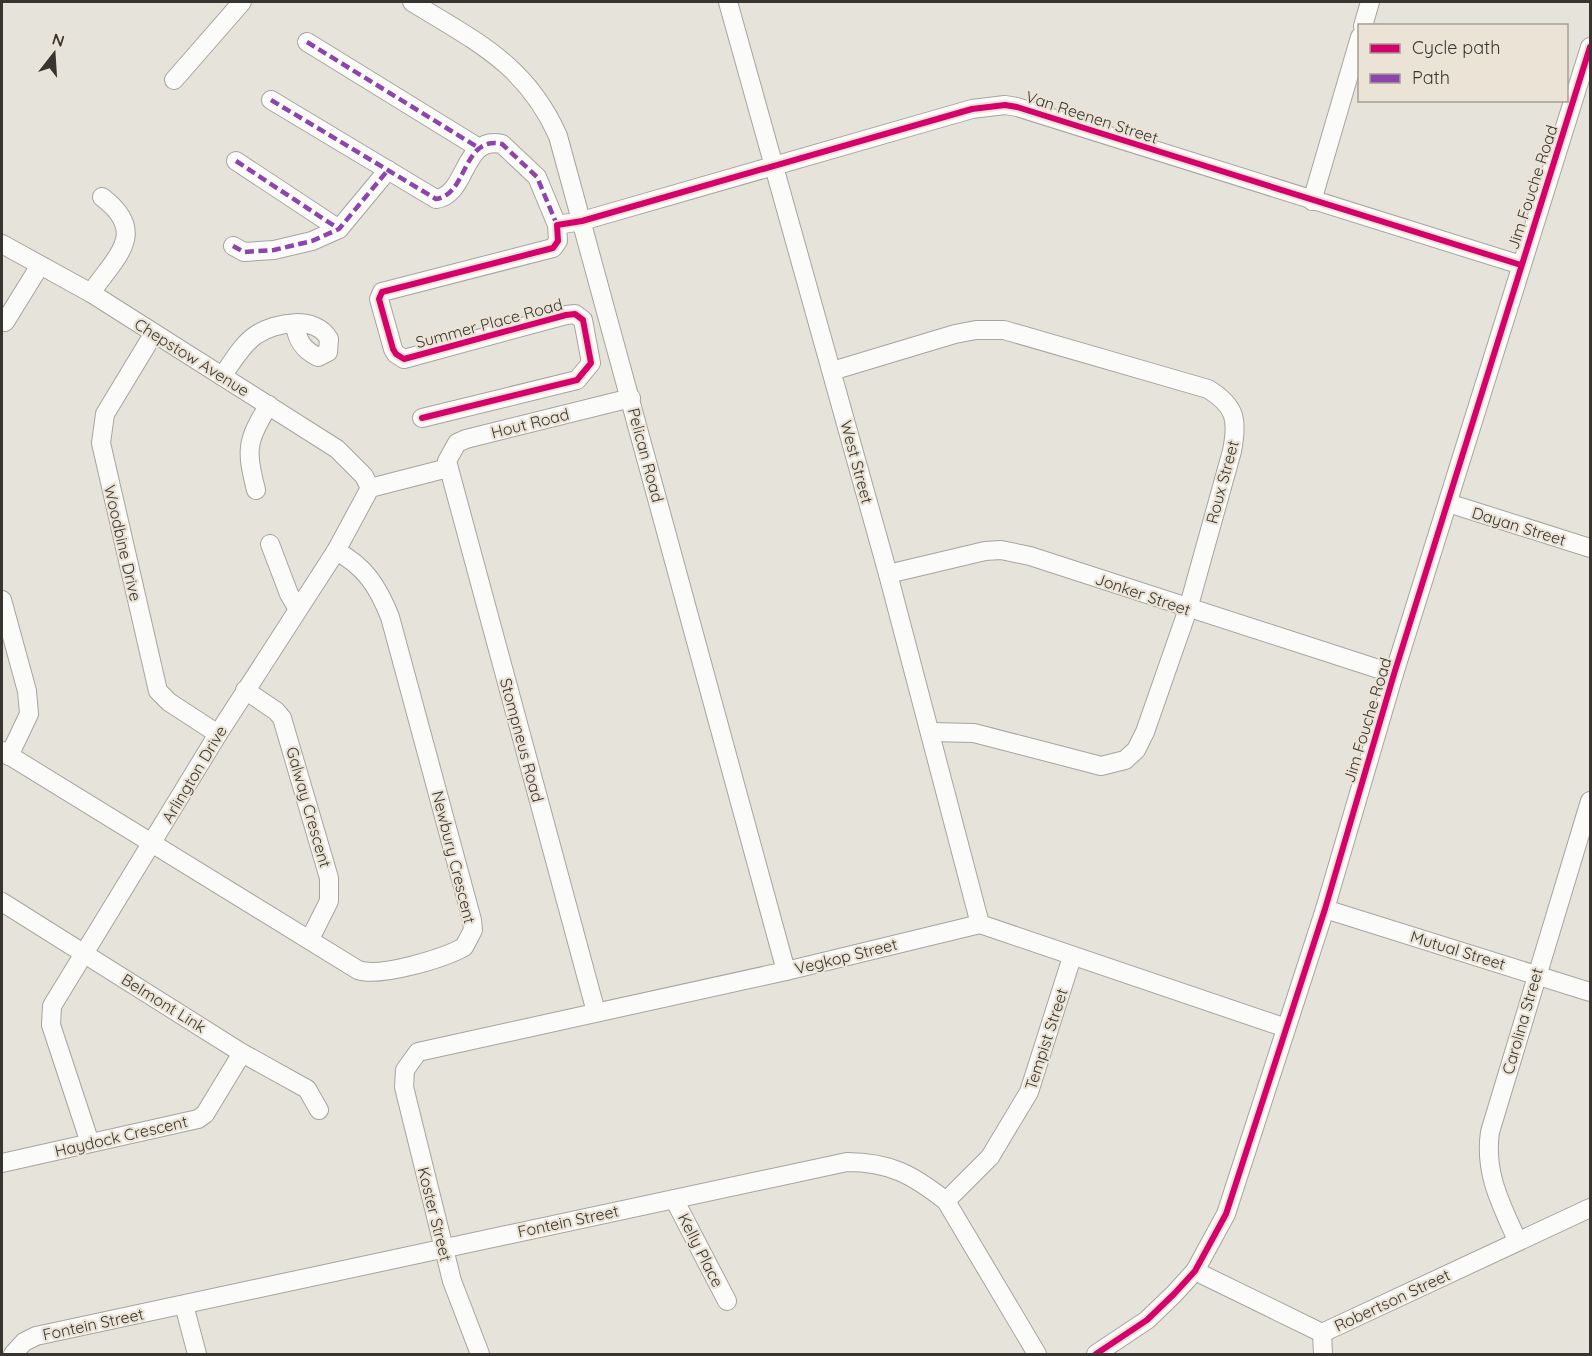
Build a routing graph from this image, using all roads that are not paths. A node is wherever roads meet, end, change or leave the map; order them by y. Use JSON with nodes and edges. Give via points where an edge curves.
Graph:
{"nodes":[{"id":1,"x":242,"y":2,"type":"edge"},
{"id":2,"x":412,"y":2,"type":"edge"},
{"id":3,"x":728,"y":2,"type":"edge"},
{"id":4,"x":1370,"y":2,"type":"edge"},
{"id":5,"x":1364,"y":24,"type":"edge"},
{"id":6,"x":1358,"y":40,"type":"edge"},
{"id":7,"x":307,"y":42,"type":"dead end"},
{"id":8,"x":1590,"y":47,"type":"edge"},
{"id":9,"x":174,"y":81,"type":"dead end"},
{"id":10,"x":271,"y":100,"type":"dead end"},
{"id":11,"x":479,"y":148,"type":"junction"},
{"id":12,"x":236,"y":161,"type":"dead end"},
{"id":13,"x":772,"y":166,"type":"junction"},
{"id":14,"x":388,"y":170,"type":"junction"},
{"id":15,"x":102,"y":197,"type":"dead end"},
{"id":16,"x":1312,"y":201,"type":"junction"},
{"id":17,"x":582,"y":221,"type":"junction"},
{"id":18,"x":557,"y":225,"type":"junction"},
{"id":19,"x":339,"y":229,"type":"junction"},
{"id":20,"x":2,"y":244,"type":"edge"},
{"id":21,"x":233,"y":246,"type":"dead end"},
{"id":22,"x":1521,"y":265,"type":"junction"},
{"id":23,"x":39,"y":267,"type":"junction"},
{"id":24,"x":90,"y":293,"type":"junction"},
{"id":25,"x":5,"y":322,"type":"dead end"},
{"id":26,"x":295,"y":325,"type":"dead end"},
{"id":27,"x":154,"y":333,"type":"junction"},
{"id":28,"x":832,"y":370,"type":"junction"},
{"id":29,"x":222,"y":376,"type":"junction"},
{"id":30,"x":631,"y":398,"type":"junction"},
{"id":31,"x":269,"y":405,"type":"junction"},
{"id":32,"x":422,"y":418,"type":"dead end"},
{"id":33,"x":448,"y":468,"type":"junction"},
{"id":34,"x":370,"y":488,"type":"junction"},
{"id":35,"x":256,"y":490,"type":"dead end"},
{"id":36,"x":1448,"y":503,"type":"junction"},
{"id":37,"x":270,"y":544,"type":"dead end"},
{"id":38,"x":1590,"y":548,"type":"edge"},
{"id":39,"x":336,"y":551,"type":"junction"},
{"id":40,"x":888,"y":574,"type":"junction"},
{"id":41,"x":2,"y":600,"type":"edge"},
{"id":42,"x":298,"y":609,"type":"junction"},
{"id":43,"x":1188,"y":609,"type":"junction"},
{"id":44,"x":1394,"y":674,"type":"junction"},
{"id":45,"x":245,"y":690,"type":"junction"},
{"id":46,"x":930,"y":732,"type":"junction"},
{"id":47,"x":218,"y":734,"type":"junction"},
{"id":48,"x":5,"y":753,"type":"edge"},
{"id":49,"x":1590,"y":801,"type":"edge"},
{"id":50,"x":151,"y":845,"type":"junction"},
{"id":51,"x":2,"y":902,"type":"edge"},
{"id":52,"x":1325,"y":909,"type":"junction"},
{"id":53,"x":980,"y":924,"type":"junction"},
{"id":54,"x":310,"y":939,"type":"junction"},
{"id":55,"x":84,"y":953,"type":"junction"},
{"id":56,"x":1072,"y":957,"type":"junction"},
{"id":57,"x":786,"y":971,"type":"junction"},
{"id":58,"x":1536,"y":974,"type":"junction"},
{"id":59,"x":1590,"y":993,"type":"edge"},
{"id":60,"x":596,"y":1012,"type":"junction"},
{"id":61,"x":1287,"y":1028,"type":"junction"},
{"id":62,"x":242,"y":1053,"type":"junction"},
{"id":63,"x":405,"y":1070,"type":"joint"},
{"id":64,"x":319,"y":1110,"type":"dead end"},
{"id":65,"x":90,"y":1143,"type":"junction"},
{"id":66,"x":2,"y":1163,"type":"edge"},
{"id":67,"x":674,"y":1199,"type":"junction"},
{"id":68,"x":946,"y":1201,"type":"junction"},
{"id":69,"x":1590,"y":1208,"type":"edge"},
{"id":70,"x":1517,"y":1240,"type":"junction"},
{"id":71,"x":443,"y":1249,"type":"junction"},
{"id":72,"x":1195,"y":1271,"type":"junction"},
{"id":73,"x":727,"y":1301,"type":"dead end"},
{"id":74,"x":184,"y":1305,"type":"junction"},
{"id":75,"x":1322,"y":1333,"type":"junction"},
{"id":76,"x":13,"y":1354,"type":"edge"},
{"id":77,"x":197,"y":1354,"type":"edge"},
{"id":78,"x":480,"y":1354,"type":"edge"},
{"id":79,"x":1037,"y":1354,"type":"edge"},
{"id":80,"x":1096,"y":1354,"type":"edge"},
{"id":81,"x":1323,"y":1354,"type":"edge"}],
"edges":[{"from":1,"to":9,"type":"street"},
{"from":2,"to":17,"type":"street","name":"Pelican Road","via":[[503,60],[538,97],[558,136]]},
{"from":3,"to":13,"type":"street","name":"West Street"},
{"from":4,"to":5,"type":"street"},
{"from":6,"to":16,"type":"street"},
{"from":7,"to":11,"type":"street"},
{"from":8,"to":22,"type":"street","name":"Jim Fouche Road"},
{"from":10,"to":14,"type":"street"},
{"from":11,"to":14,"type":"street","via":[[452,189],[441,198],[436,199]]},
{"from":11,"to":18,"type":"street","via":[[502,144],[537,177]]},
{"from":12,"to":19,"type":"street"},
{"from":13,"to":16,"type":"street","name":"Van Reenen Street","via":[[972,109],[1005,105]]},
{"from":13,"to":17,"type":"street","name":"Van Reenen Street"},
{"from":13,"to":28,"type":"street","name":"West Street"},
{"from":14,"to":19,"type":"street"},
{"from":15,"to":24,"type":"street","via":[[120,210],[127,231],[125,243]]},
{"from":16,"to":22,"type":"street","name":"Van Reenen Street"},
{"from":17,"to":18,"type":"street"},
{"from":17,"to":30,"type":"street","name":"Pelican Road"},
{"from":18,"to":32,"type":"street","name":"Summer Place Road","via":[[558,241],[554,248],[392,289],[382,292],[379,298],[393,349],[404,359],[575,315],[583,320],[591,363],[587,372],[577,380]]},
{"from":19,"to":21,"type":"street","via":[[312,241],[274,250],[244,252]]},
{"from":20,"to":23,"type":"street","name":"Chepstow Avenue"},
{"from":22,"to":36,"type":"street","name":"Jim Fouche Road"},
{"from":23,"to":24,"type":"street","name":"Chepstow Avenue"},
{"from":23,"to":25,"type":"street"},
{"from":24,"to":27,"type":"street","name":"Chepstow Avenue"},
{"from":26,"to":29,"type":"street","via":[[256,335]]},
{"from":27,"to":29,"type":"street","name":"Chepstow Avenue"},
{"from":27,"to":47,"type":"street","name":"Woodbine Drive","via":[[105,414],[101,443],[158,691]]},
{"from":28,"to":40,"type":"street","name":"West Street"},
{"from":28,"to":43,"type":"street","name":"Roux Street","via":[[955,334],[992,329],[1017,332],[1200,386],[1221,396],[1235,417],[1236,430]]},
{"from":29,"to":31,"type":"street","name":"Chepstow Avenue"},
{"from":30,"to":33,"type":"street","name":"Hout Road","via":[[466,439],[453,450]]},
{"from":30,"to":57,"type":"street","name":"Pelican Road"},
{"from":31,"to":34,"type":"street","name":"Chepstow Avenue","via":[[337,449],[364,476]]},
{"from":31,"to":35,"type":"street","via":[[255,427],[247,455]]},
{"from":33,"to":34,"type":"street"},
{"from":33,"to":60,"type":"street","name":"Stompneus Road"},
{"from":34,"to":39,"type":"street","name":"Arlington Drive"},
{"from":36,"to":38,"type":"street","name":"Dayan Street"},
{"from":36,"to":44,"type":"street","name":"Jim Fouche Road"},
{"from":37,"to":42,"type":"street"},
{"from":39,"to":42,"type":"street","name":"Arlington Drive"},
{"from":39,"to":54,"type":"street","name":"Newbury Crescent","via":[[354,560],[370,577],[390,617],[472,930],[465,947],[454,953],[368,973],[348,965]]},
{"from":40,"to":43,"type":"street","name":"Jonker Street","via":[[965,554],[1001,550],[1030,556]]},
{"from":40,"to":46,"type":"street","name":"West Street"},
{"from":41,"to":48,"type":"street","via":[[27,691],[29,714]]},
{"from":42,"to":45,"type":"street","name":"Arlington Drive"},
{"from":43,"to":44,"type":"street","name":"Jonker Street"},
{"from":43,"to":46,"type":"street","name":"Roux Street","via":[[1145,732],[1136,750],[1125,760],[1101,766],[968,732]]},
{"from":44,"to":52,"type":"street","name":"Jim Fouche Road"},
{"from":45,"to":47,"type":"street","name":"Arlington Drive"},
{"from":45,"to":54,"type":"street","name":"Galway Crescent","via":[[282,718],[330,878],[329,901]]},
{"from":46,"to":53,"type":"street","name":"West Street"},
{"from":47,"to":50,"type":"street","name":"Arlington Drive"},
{"from":48,"to":50,"type":"street","name":"Newbury Crescent"},
{"from":49,"to":58,"type":"street","name":"Carolina Street"},
{"from":50,"to":54,"type":"street","name":"Newbury Crescent"},
{"from":50,"to":55,"type":"street","name":"Arlington Drive"},
{"from":51,"to":55,"type":"street","name":"Belmont Link"},
{"from":52,"to":58,"type":"street","name":"Mutual Street"},
{"from":52,"to":61,"type":"street","name":"Jim Fouche Road"},
{"from":53,"to":56,"type":"street"},
{"from":53,"to":57,"type":"street","name":"Vegkop Street"},
{"from":55,"to":62,"type":"street","name":"Belmont Link"},
{"from":55,"to":65,"type":"street","name":"Arlington Drive","via":[[52,1006],[50,1019]]},
{"from":56,"to":61,"type":"street"},
{"from":56,"to":68,"type":"street","name":"Tempist Street","via":[[1029,1092],[990,1157]]},
{"from":57,"to":60,"type":"street","name":"Vegkop Street"},
{"from":58,"to":59,"type":"street","name":"Mutual Street"},
{"from":58,"to":70,"type":"street","name":"Carolina Street","via":[[1487,1151],[1493,1187]]},
{"from":60,"to":63,"type":"street","name":"Vegkop Street","via":[[418,1052]]},
{"from":61,"to":72,"type":"street","name":"Jim Fouche Road","via":[[1229,1207]]},
{"from":62,"to":64,"type":"street","name":"Belmont Link","via":[[307,1089]]},
{"from":62,"to":65,"type":"street","name":"Haydock Crescent","via":[[205,1114],[198,1119]]},
{"from":63,"to":71,"type":"street","name":"Koster Street","via":[[404,1087]]},
{"from":65,"to":66,"type":"street","name":"Haydock Crescent"},
{"from":67,"to":68,"type":"street","name":"Fontein Street","via":[[798,1171],[869,1162],[907,1174]]},
{"from":67,"to":71,"type":"street","name":"Fontein Street"},
{"from":67,"to":73,"type":"street","name":"Kelly Place"},
{"from":68,"to":79,"type":"street","name":"Fontein Street"},
{"from":69,"to":70,"type":"street","name":"Robertson Street"},
{"from":70,"to":75,"type":"street","name":"Robertson Street"},
{"from":71,"to":74,"type":"street","name":"Fontein Street"},
{"from":71,"to":78,"type":"street","name":"Koster Street"},
{"from":72,"to":75,"type":"street","name":"Robertson Street"},
{"from":72,"to":80,"type":"street","name":"Jim Fouche Road","via":[[1147,1320]]},
{"from":74,"to":76,"type":"street","name":"Fontein Street","via":[[36,1336]]},
{"from":74,"to":77,"type":"street"},
{"from":75,"to":81,"type":"street"}]}
